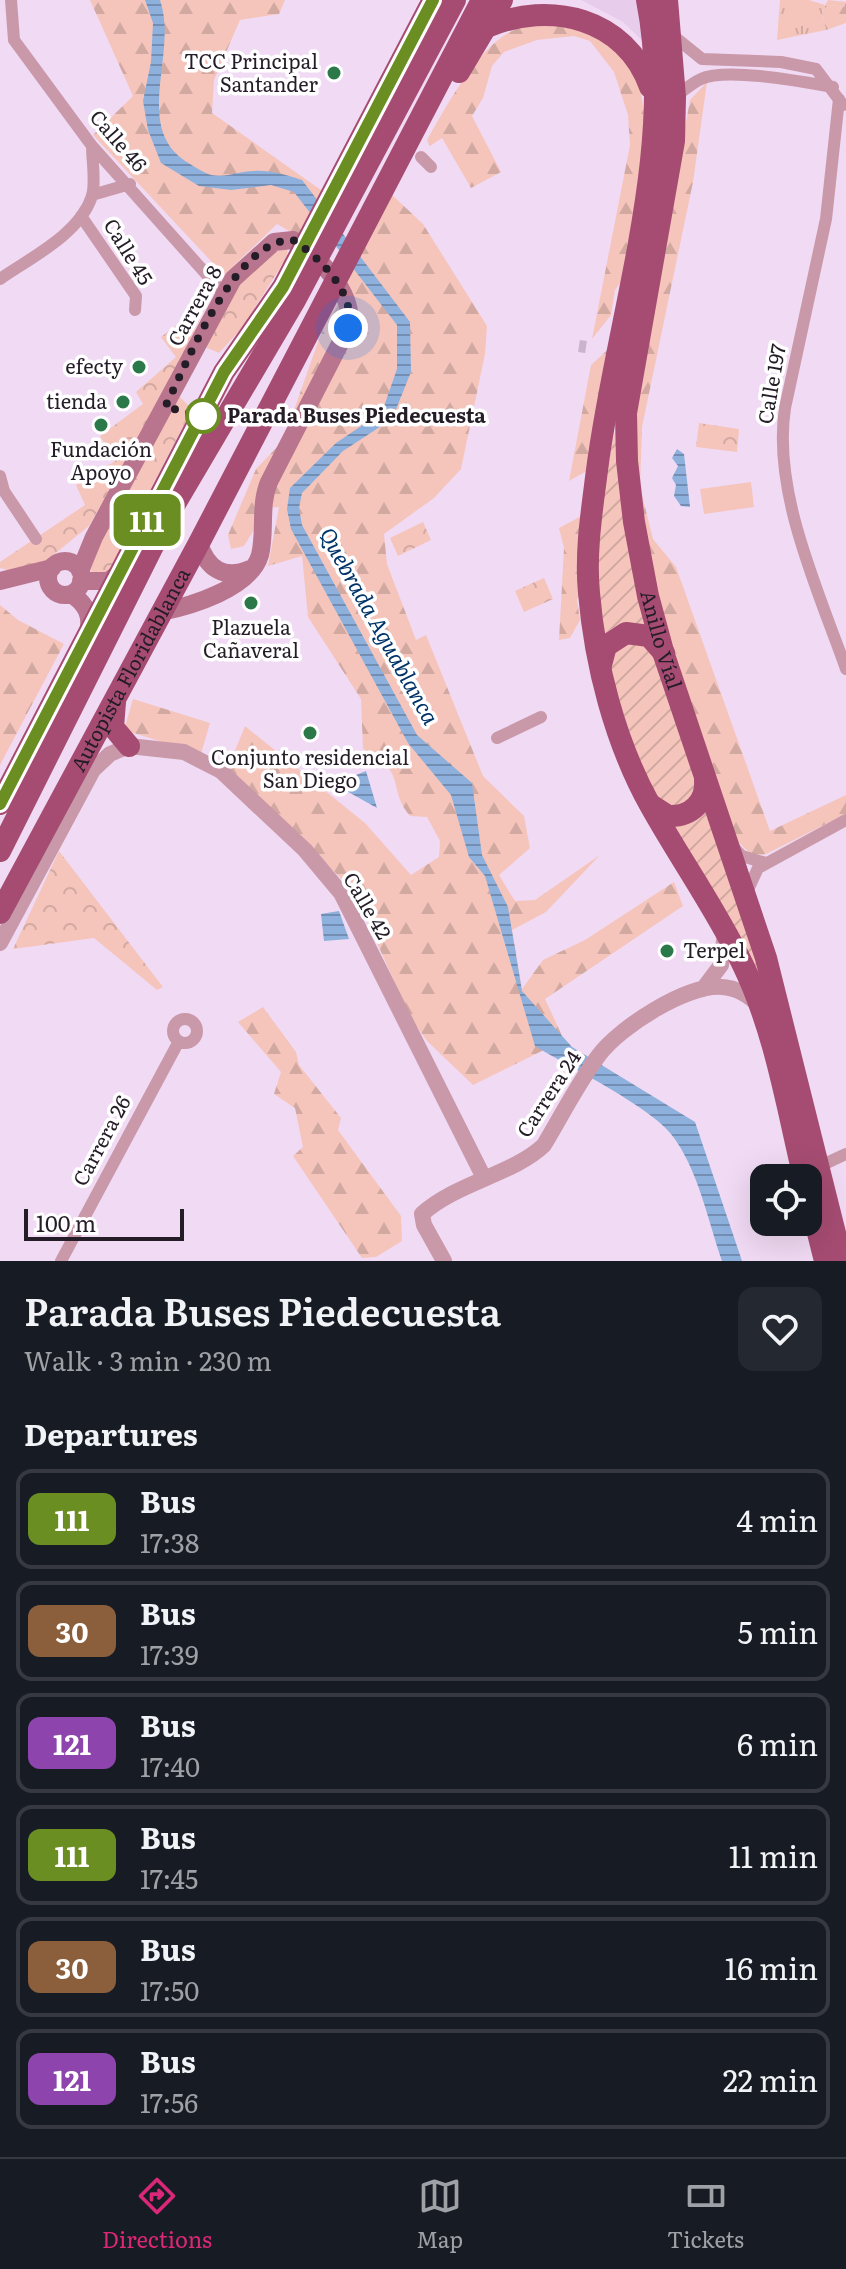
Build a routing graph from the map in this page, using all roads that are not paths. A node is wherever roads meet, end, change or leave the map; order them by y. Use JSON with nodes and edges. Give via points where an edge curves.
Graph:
{"nodes":[{"id":1,"x":11,"y":0,"type":"edge"},
{"id":2,"x":433,"y":0,"type":"edge"},
{"id":3,"x":455,"y":0,"type":"edge"},
{"id":4,"x":482,"y":0,"type":"edge"},
{"id":5,"x":502,"y":0,"type":"edge"},
{"id":6,"x":647,"y":0,"type":"edge"},
{"id":7,"x":667,"y":0,"type":"edge"},
{"id":8,"x":487,"y":27,"type":"junction"},
{"id":9,"x":671,"y":34,"type":"junction"},
{"id":10,"x":412,"y":43,"type":"junction"},
{"id":11,"x":836,"y":93,"type":"junction"},
{"id":12,"x":675,"y":97,"type":"junction"},
{"id":13,"x":846,"y":111,"type":"edge"},
{"id":14,"x":654,"y":112,"type":"junction"},
{"id":15,"x":390,"y":121,"type":"junction"},
{"id":16,"x":92,"y":146,"type":"junction"},
{"id":17,"x":419,"y":157,"type":"junction"},
{"id":18,"x":360,"y":160,"type":"junction"},
{"id":19,"x":130,"y":184,"type":"junction"},
{"id":20,"x":92,"y":195,"type":"junction"},
{"id":21,"x":81,"y":216,"type":"junction"},
{"id":22,"x":0,"y":279,"type":"edge"},
{"id":23,"x":211,"y":279,"type":"joint"},
{"id":24,"x":228,"y":287,"type":"junction"},
{"id":25,"x":288,"y":294,"type":"junction"},
{"id":26,"x":135,"y":310,"type":"dead end"},
{"id":27,"x":0,"y":476,"type":"edge"},
{"id":28,"x":94,"y":537,"type":"junction"},
{"id":29,"x":36,"y":539,"type":"dead end"},
{"id":30,"x":199,"y":543,"type":"junction"},
{"id":31,"x":55,"y":566,"type":"junction"},
{"id":32,"x":253,"y":568,"type":"junction"},
{"id":33,"x":122,"y":571,"type":"junction"},
{"id":34,"x":7,"y":580,"type":"edge"},
{"id":35,"x":72,"y":584,"type":"junction"},
{"id":36,"x":161,"y":612,"type":"junction"},
{"id":37,"x":88,"y":634,"type":"junction"},
{"id":38,"x":664,"y":655,"type":"junction"},
{"id":39,"x":601,"y":665,"type":"junction"},
{"id":40,"x":846,"y":669,"type":"edge"},
{"id":41,"x":117,"y":695,"type":"junction"},
{"id":42,"x":541,"y":717,"type":"dead end"},
{"id":43,"x":497,"y":738,"type":"dead end"},
{"id":44,"x":129,"y":746,"type":"junction"},
{"id":45,"x":704,"y":775,"type":"junction"},
{"id":46,"x":0,"y":804,"type":"edge"},
{"id":47,"x":650,"y":805,"type":"junction"},
{"id":48,"x":846,"y":820,"type":"edge"},
{"id":49,"x":728,"y":840,"type":"junction"},
{"id":50,"x":0,"y":851,"type":"edge"},
{"id":51,"x":766,"y":863,"type":"junction"},
{"id":52,"x":746,"y":896,"type":"junction"},
{"id":53,"x":7,"y":914,"type":"edge"},
{"id":54,"x":724,"y":928,"type":"junction"},
{"id":55,"x":0,"y":943,"type":"edge"},
{"id":56,"x":703,"y":989,"type":"junction"},
{"id":57,"x":759,"y":1006,"type":"junction"},
{"id":58,"x":179,"y":1041,"type":"dead end"},
{"id":59,"x":846,"y":1154,"type":"edge"},
{"id":60,"x":808,"y":1164,"type":"edge"},
{"id":61,"x":809,"y":1164,"type":"edge"},
{"id":62,"x":822,"y":1167,"type":"edge"},
{"id":63,"x":483,"y":1176,"type":"junction"},
{"id":64,"x":822,"y":1204,"type":"edge"},
{"id":65,"x":819,"y":1236,"type":"edge"},
{"id":66,"x":61,"y":1261,"type":"edge"},
{"id":67,"x":444,"y":1261,"type":"edge"},
{"id":68,"x":825,"y":1261,"type":"edge"},
{"id":69,"x":842,"y":1261,"type":"edge"}],
"edges":[{"from":1,"to":16,"type":"street","name":"Calle 46","via":[[14,40]]},
{"from":2,"to":10,"type":"highway"},
{"from":3,"to":15,"type":"highway"},
{"from":4,"to":17,"type":"highway","name":"Autopista Floridablanca"},
{"from":5,"to":8,"type":"highway"},
{"from":6,"to":14,"type":"highway","name":"Anillo Víal","via":[[655,60]]},
{"from":7,"to":9,"type":"highway","name":"Anillo Víal"},
{"from":8,"to":14,"type":"highway","via":[[541,9],[569,11],[596,21],[634,54],[646,76]]},
{"from":8,"to":17,"type":"highway","via":[[440,103]]},
{"from":9,"to":11,"type":"street","via":[[702,59],[809,66]]},
{"from":9,"to":12,"type":"highway","name":"Anillo Víal"},
{"from":10,"to":15,"type":"highway"},
{"from":10,"to":18,"type":"highway"},
{"from":11,"to":12,"type":"street","via":[[770,78],[715,75]]},
{"from":11,"to":13,"type":"street"},
{"from":11,"to":40,"type":"street","name":"Calle 197","via":[[826,219],[783,437],[791,504]]},
{"from":12,"to":38,"type":"highway","name":"Anillo Víal","via":[[671,159],[625,425],[639,549]]},
{"from":14,"to":39,"type":"highway","name":"Anillo Víal","via":[[649,174],[592,507],[588,592]]},
{"from":15,"to":18,"type":"highway"},
{"from":16,"to":19,"type":"street","name":"Calle 46"},
{"from":16,"to":20,"type":"street"},
{"from":17,"to":30,"type":"highway","name":"Autopista Floridablanca","via":[[388,179]]},
{"from":18,"to":25,"type":"highway"},
{"from":19,"to":20,"type":"street"},
{"from":19,"to":23,"type":"street","name":"Calle 46"},
{"from":20,"to":21,"type":"street"},
{"from":21,"to":22,"type":"street"},
{"from":21,"to":26,"type":"street","name":"Calle 45","via":[[136,296]]},
{"from":23,"to":24,"type":"main road"},
{"from":24,"to":28,"type":"main road","name":"Carrera 8"},
{"from":24,"to":32,"type":"main road","name":"Carrera 8","via":[[274,242],[293,240],[307,249],[349,300],[351,316],[269,482],[262,501],[260,556]]},
{"from":25,"to":33,"type":"highway","via":[[224,372]]},
{"from":25,"to":50,"type":"highway","name":"Autopista Floridablanca","via":[[169,514]]},
{"from":27,"to":29,"type":"street"},
{"from":28,"to":31,"type":"main road","name":"Carrera 8"},
{"from":28,"to":35,"type":"main road","name":"Carrera 8"},
{"from":30,"to":32,"type":"main road","via":[[204,560],[218,572],[236,575]]},
{"from":30,"to":36,"type":"highway","name":"Autopista Floridablanca"},
{"from":31,"to":34,"type":"main road","name":"Carrera 8"},
{"from":31,"to":35,"type":"main road","via":[[73,564]]},
{"from":31,"to":35,"type":"main road","via":[[49,582]]},
{"from":32,"to":36,"type":"main road","via":[[211,598]]},
{"from":33,"to":35,"type":"main road","via":[[108,581]]},
{"from":33,"to":37,"type":"highway"},
{"from":34,"to":35,"type":"main road"},
{"from":35,"to":37,"type":"main road","via":[[89,615]]},
{"from":36,"to":41,"type":"highway","name":"Autopista Floridablanca"},
{"from":37,"to":46,"type":"highway"},
{"from":38,"to":39,"type":"highway","via":[[653,639],[630,632],[609,643]]},
{"from":38,"to":45,"type":"highway","name":"Anillo Víal"},
{"from":39,"to":47,"type":"highway","name":"Anillo Víal","via":[[620,736]]},
{"from":41,"to":44,"type":"highway","via":[[113,727]]},
{"from":41,"to":53,"type":"highway","name":"Autopista Floridablanca","via":[[24,869]]},
{"from":42,"to":43,"type":"street"},
{"from":44,"to":53,"type":"street","via":[[93,770]]},
{"from":44,"to":63,"type":"street","name":"Calle 42","via":[[184,752],[221,771],[305,850],[341,893]]},
{"from":45,"to":47,"type":"highway","via":[[703,796],[689,812],[668,816]]},
{"from":45,"to":49,"type":"highway","name":"Anillo Víal"},
{"from":47,"to":54,"type":"highway","name":"Anillo Víal"},
{"from":48,"to":51,"type":"street"},
{"from":49,"to":51,"type":"street","via":[[742,856]]},
{"from":49,"to":52,"type":"highway","name":"Anillo Víal"},
{"from":51,"to":52,"type":"street","via":[[752,876]]},
{"from":52,"to":61,"type":"highway","name":"Anillo Víal","via":[[766,958]]},
{"from":53,"to":55,"type":"street"},
{"from":54,"to":56,"type":"street","via":[[721,965]]},
{"from":54,"to":57,"type":"highway","name":"Anillo Víal"},
{"from":56,"to":57,"type":"street","name":"Carrera 24","via":[[734,989]]},
{"from":56,"to":63,"type":"street","name":"Carrera 24","via":[[662,1005],[616,1037],[600,1053],[544,1145]]},
{"from":57,"to":60,"type":"highway","name":"Anillo Víal"},
{"from":58,"to":66,"type":"street","name":"Carrera 26"},
{"from":59,"to":62,"type":"street"},
{"from":63,"to":67,"type":"street","name":"Carrera 24","via":[[422,1214]]},
{"from":64,"to":69,"type":"highway","name":"Anillo Víal"},
{"from":65,"to":68,"type":"highway"}]}
